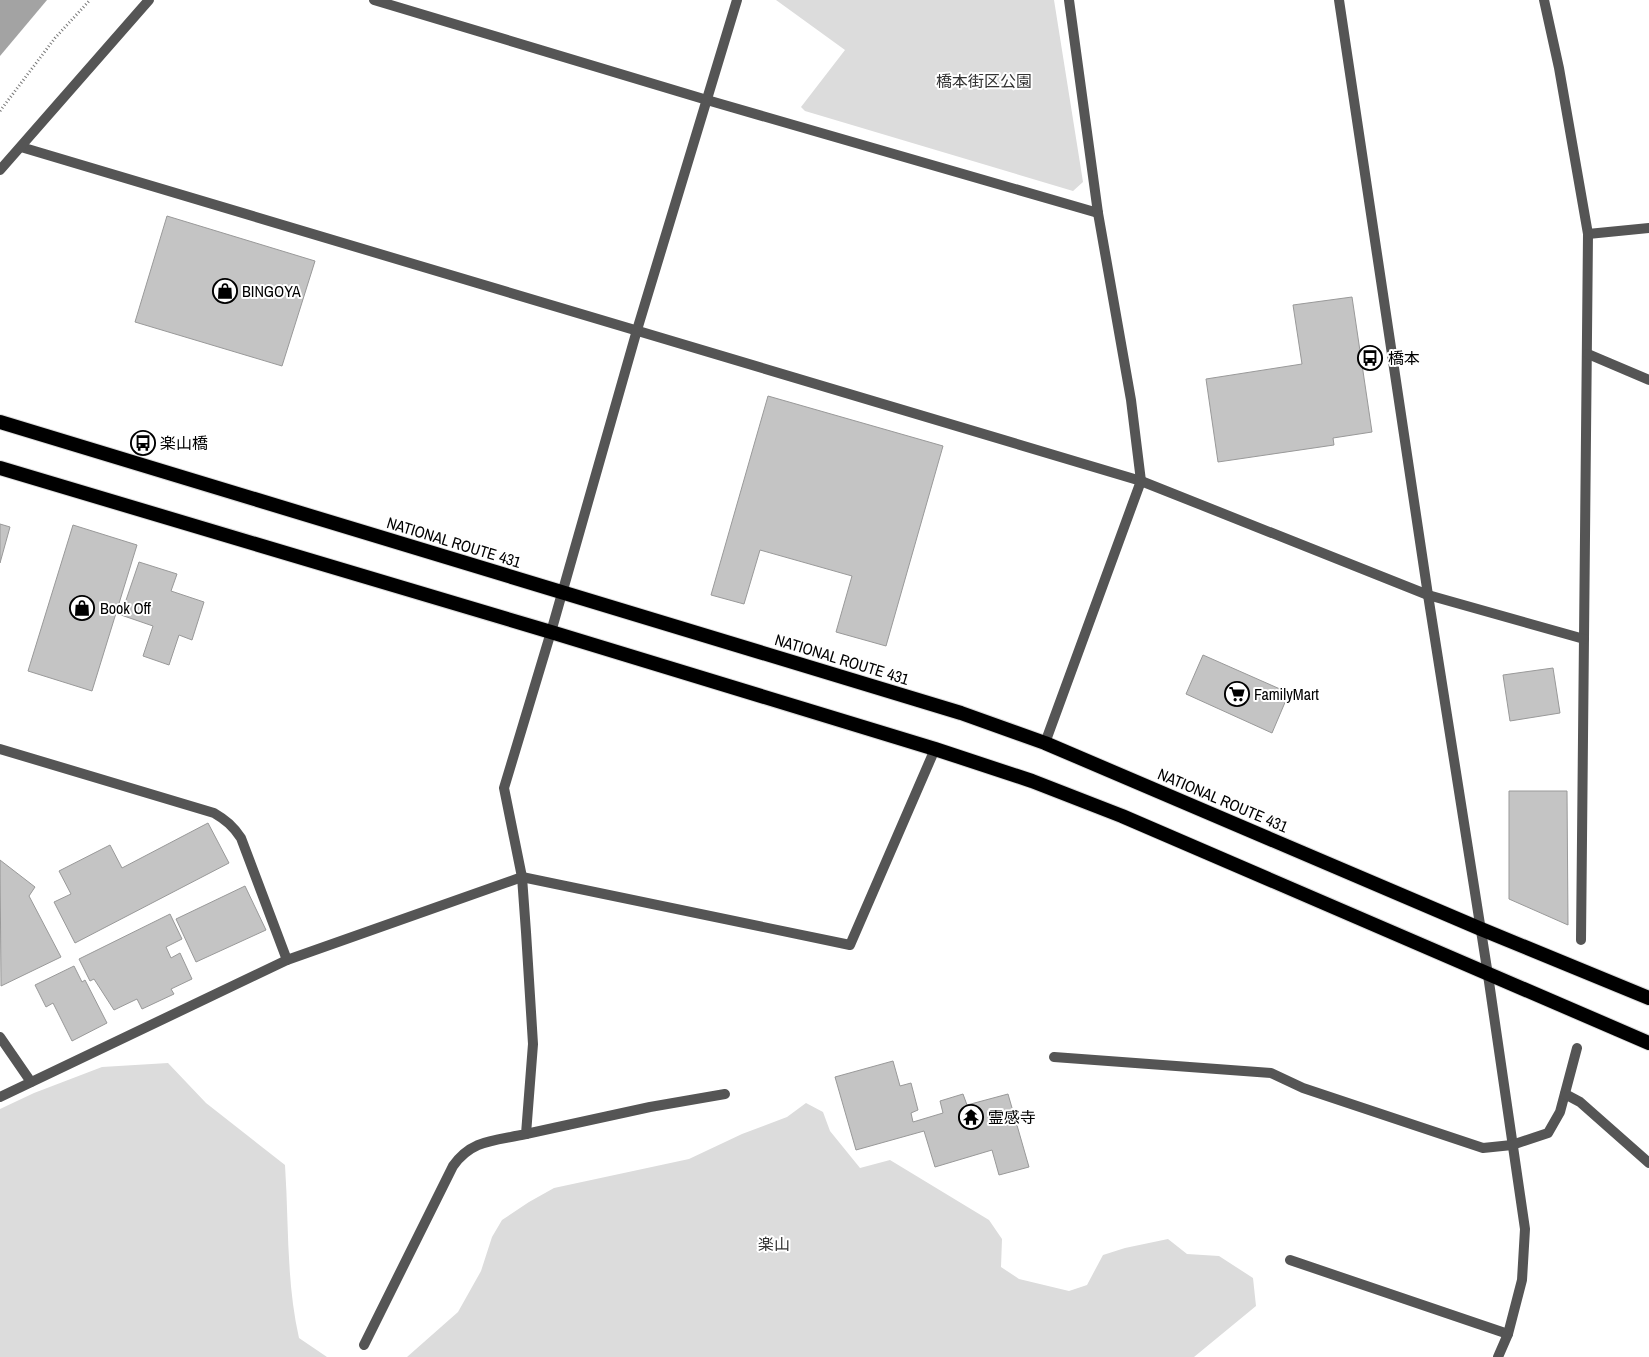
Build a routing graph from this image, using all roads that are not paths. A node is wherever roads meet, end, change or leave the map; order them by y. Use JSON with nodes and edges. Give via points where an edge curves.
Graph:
{"nodes":[{"id":1,"x":149,"y":0,"type":"edge"},
{"id":2,"x":374,"y":0,"type":"edge"},
{"id":3,"x":737,"y":0,"type":"edge"},
{"id":4,"x":1070,"y":0,"type":"edge"},
{"id":5,"x":1339,"y":0,"type":"edge"},
{"id":6,"x":1544,"y":0,"type":"edge"},
{"id":7,"x":707,"y":100,"type":"junction"},
{"id":8,"x":21,"y":147,"type":"junction"},
{"id":9,"x":0,"y":170,"type":"edge"},
{"id":10,"x":1098,"y":213,"type":"junction"},
{"id":11,"x":1649,"y":228,"type":"edge"},
{"id":12,"x":1588,"y":234,"type":"junction"},
{"id":13,"x":636,"y":330,"type":"junction"},
{"id":14,"x":1588,"y":354,"type":"junction"},
{"id":15,"x":1649,"y":380,"type":"edge"},
{"id":16,"x":0,"y":422,"type":"edge"},
{"id":17,"x":0,"y":468,"type":"edge"},
{"id":18,"x":1141,"y":481,"type":"junction"},
{"id":19,"x":562,"y":593,"type":"junction"},
{"id":20,"x":1428,"y":595,"type":"junction"},
{"id":21,"x":551,"y":632,"type":"junction"},
{"id":22,"x":1584,"y":639,"type":"junction"},
{"id":23,"x":1046,"y":743,"type":"junction"},
{"id":24,"x":0,"y":748,"type":"edge"},
{"id":25,"x":935,"y":749,"type":"junction"},
{"id":26,"x":522,"y":877,"type":"junction"},
{"id":27,"x":1481,"y":929,"type":"junction"},
{"id":28,"x":1582,"y":940,"type":"dead end"},
{"id":29,"x":287,"y":960,"type":"junction"},
{"id":30,"x":1488,"y":975,"type":"junction"},
{"id":31,"x":1649,"y":998,"type":"edge"},
{"id":32,"x":0,"y":1037,"type":"edge"},
{"id":33,"x":1649,"y":1043,"type":"edge"},
{"id":34,"x":1577,"y":1048,"type":"dead end"},
{"id":35,"x":1054,"y":1056,"type":"dead end"},
{"id":36,"x":31,"y":1082,"type":"junction"},
{"id":37,"x":725,"y":1094,"type":"dead end"},
{"id":38,"x":1565,"y":1094,"type":"junction"},
{"id":39,"x":0,"y":1097,"type":"edge"},
{"id":40,"x":526,"y":1134,"type":"junction"},
{"id":41,"x":1512,"y":1145,"type":"junction"},
{"id":42,"x":1649,"y":1163,"type":"edge"},
{"id":43,"x":1290,"y":1260,"type":"dead end"},
{"id":44,"x":1508,"y":1334,"type":"junction"},
{"id":45,"x":364,"y":1345,"type":"dead end"},
{"id":46,"x":1498,"y":1357,"type":"edge"}],
"edges":[{"from":1,"to":8,"type":"street"},
{"from":2,"to":7,"type":"street"},
{"from":3,"to":7,"type":"street"},
{"from":4,"to":10,"type":"street"},
{"from":5,"to":20,"type":"street"},
{"from":6,"to":12,"type":"street"},
{"from":7,"to":10,"type":"street"},
{"from":7,"to":13,"type":"street"},
{"from":8,"to":9,"type":"street"},
{"from":8,"to":13,"type":"street"},
{"from":10,"to":18,"type":"street"},
{"from":11,"to":12,"type":"street"},
{"from":12,"to":14,"type":"street"},
{"from":13,"to":18,"type":"street"},
{"from":13,"to":19,"type":"street"},
{"from":14,"to":15,"type":"street"},
{"from":14,"to":22,"type":"street"},
{"from":16,"to":19,"type":"highway","name":"NATIONAL ROUTE 431"},
{"from":17,"to":21,"type":"highway"},
{"from":18,"to":20,"type":"street"},
{"from":18,"to":23,"type":"street"},
{"from":19,"to":21,"type":"street"},
{"from":19,"to":23,"type":"highway","name":"NATIONAL ROUTE 431","via":[[961,714]]},
{"from":20,"to":22,"type":"street"},
{"from":20,"to":27,"type":"street"},
{"from":21,"to":25,"type":"highway"},
{"from":21,"to":26,"type":"street","via":[[504,788]]},
{"from":22,"to":28,"type":"street"},
{"from":23,"to":27,"type":"highway","name":"NATIONAL ROUTE 431"},
{"from":24,"to":29,"type":"street","via":[[214,813],[226,820],[241,838]]},
{"from":25,"to":26,"type":"street","via":[[850,945]]},
{"from":25,"to":30,"type":"highway","via":[[1032,781],[1122,816]]},
{"from":26,"to":29,"type":"street"},
{"from":26,"to":40,"type":"street","via":[[533,1044]]},
{"from":27,"to":30,"type":"street"},
{"from":27,"to":31,"type":"highway","name":"NATIONAL ROUTE 431"},
{"from":29,"to":36,"type":"street"},
{"from":30,"to":33,"type":"highway"},
{"from":30,"to":41,"type":"street"},
{"from":32,"to":36,"type":"street"},
{"from":34,"to":38,"type":"street"},
{"from":35,"to":41,"type":"street","via":[[1270,1073],[1303,1088],[1483,1148]]},
{"from":36,"to":39,"type":"street"},
{"from":37,"to":40,"type":"street"},
{"from":38,"to":41,"type":"street","via":[[1548,1133]]},
{"from":38,"to":42,"type":"street","via":[[1580,1102]]},
{"from":40,"to":45,"type":"street","via":[[474,1145],[462,1153]]},
{"from":41,"to":44,"type":"street","via":[[1525,1229],[1522,1280]]},
{"from":43,"to":44,"type":"street"},
{"from":44,"to":46,"type":"street"}]}
